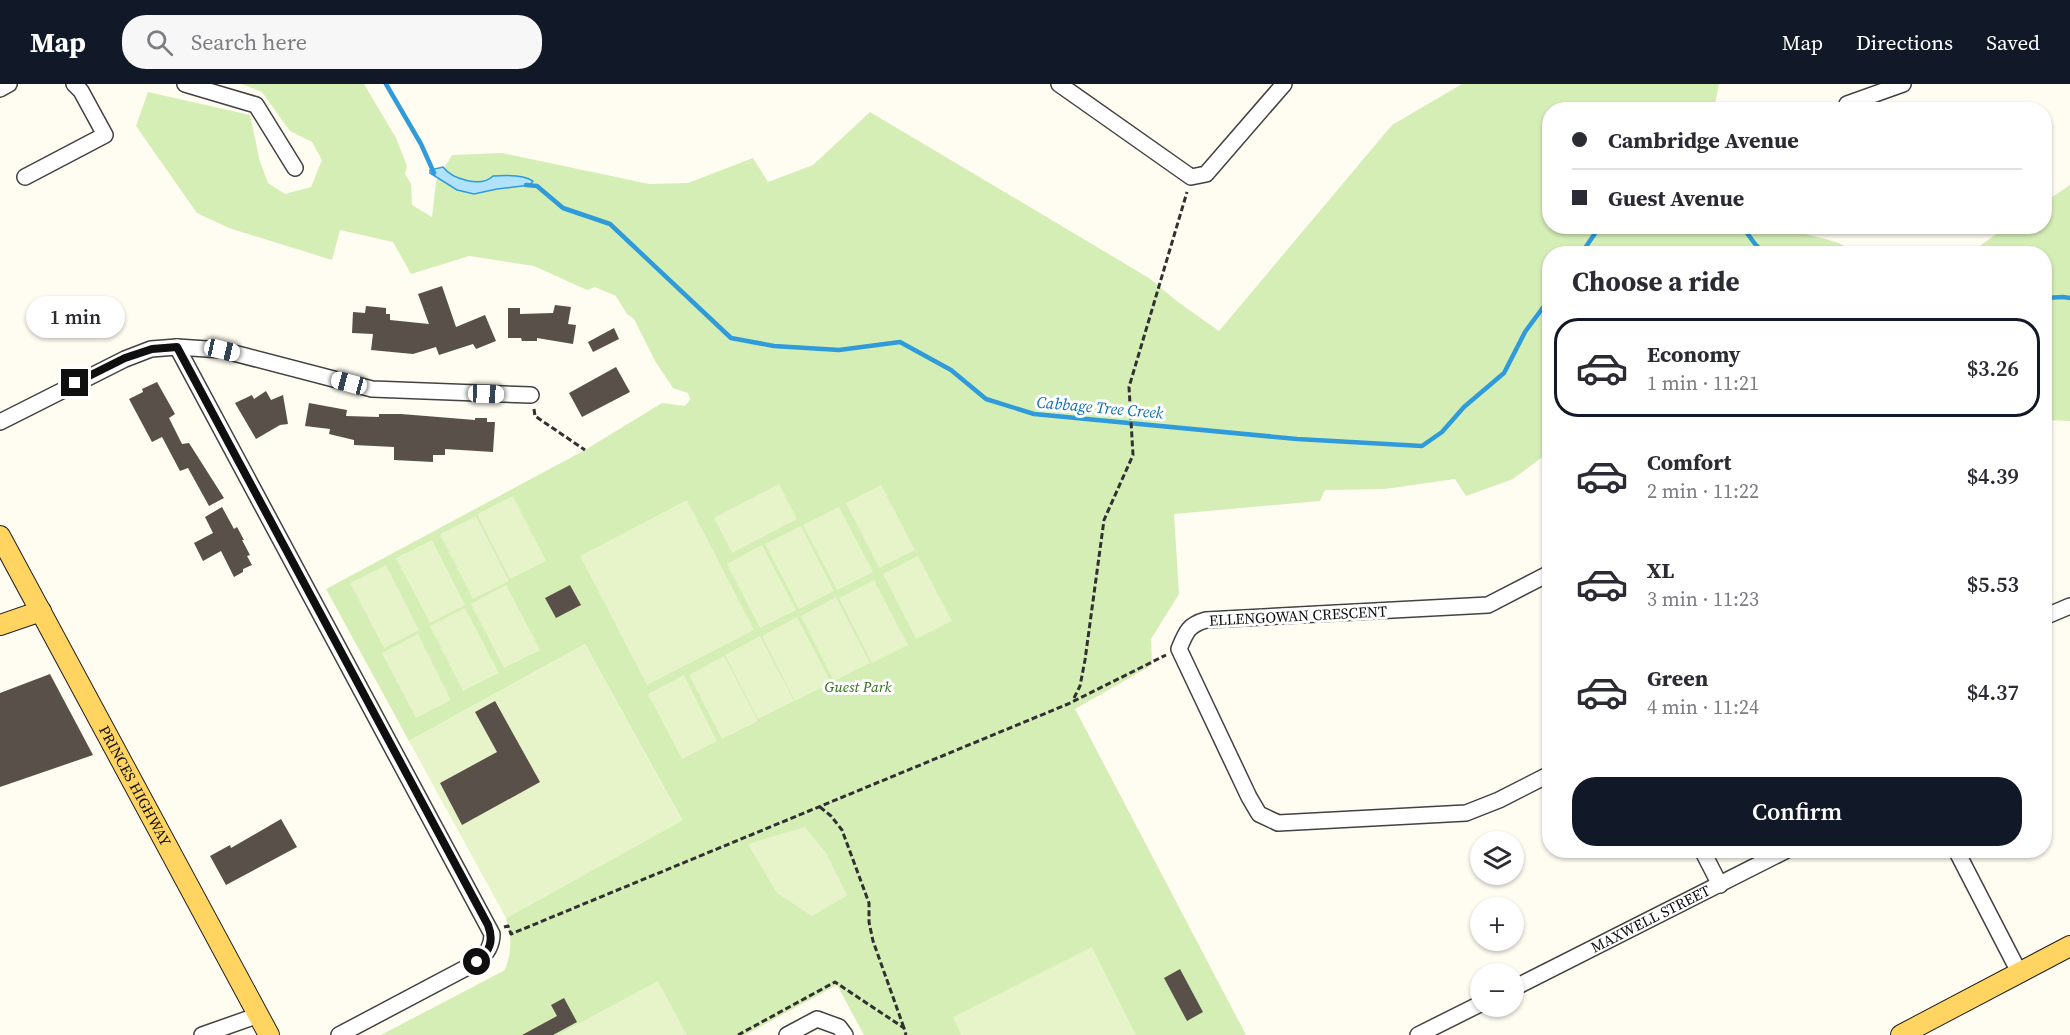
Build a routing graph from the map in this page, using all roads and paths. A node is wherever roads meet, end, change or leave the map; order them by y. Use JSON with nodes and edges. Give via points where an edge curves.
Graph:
{"nodes":[{"id":1,"x":9,"y":84,"type":"edge"},
{"id":2,"x":74,"y":84,"type":"edge"},
{"id":3,"x":185,"y":84,"type":"edge"},
{"id":4,"x":1059,"y":84,"type":"edge"},
{"id":5,"x":1284,"y":84,"type":"edge"},
{"id":6,"x":1903,"y":84,"type":"edge"},
{"id":7,"x":0,"y":89,"type":"edge"},
{"id":8,"x":1853,"y":102,"type":"edge"},
{"id":9,"x":295,"y":168,"type":"dead end"},
{"id":10,"x":25,"y":177,"type":"dead end"},
{"id":11,"x":1191,"y":177,"type":"junction"},
{"id":12,"x":177,"y":347,"type":"junction"},
{"id":13,"x":531,"y":395,"type":"joint"},
{"id":14,"x":0,"y":422,"type":"edge"},
{"id":15,"x":585,"y":450,"type":"dead end"},
{"id":16,"x":0,"y":536,"type":"edge"},
{"id":17,"x":1542,"y":577,"type":"edge"},
{"id":18,"x":2070,"y":606,"type":"edge"},
{"id":19,"x":41,"y":610,"type":"junction"},
{"id":20,"x":2052,"y":614,"type":"edge"},
{"id":21,"x":0,"y":625,"type":"edge"},
{"id":22,"x":1179,"y":649,"type":"junction"},
{"id":23,"x":1073,"y":700,"type":"junction"},
{"id":24,"x":1542,"y":778,"type":"edge"},
{"id":25,"x":820,"y":807,"type":"junction"},
{"id":26,"x":1706,"y":858,"type":"edge"},
{"id":27,"x":1772,"y":858,"type":"edge"},
{"id":28,"x":1960,"y":858,"type":"edge"},
{"id":29,"x":1720,"y":885,"type":"junction"},
{"id":30,"x":504,"y":927,"type":"dead end"},
{"id":31,"x":2070,"y":946,"type":"edge"},
{"id":32,"x":2019,"y":972,"type":"junction"},
{"id":33,"x":1524,"y":983,"type":"edge"},
{"id":34,"x":1470,"y":1009,"type":"edge"},
{"id":35,"x":259,"y":1015,"type":"junction"},
{"id":36,"x":904,"y":1028,"type":"junction"},
{"id":37,"x":202,"y":1035,"type":"edge"},
{"id":38,"x":269,"y":1035,"type":"edge"},
{"id":39,"x":339,"y":1035,"type":"edge"},
{"id":40,"x":738,"y":1035,"type":"edge"},
{"id":41,"x":787,"y":1035,"type":"edge"},
{"id":42,"x":845,"y":1035,"type":"edge"},
{"id":43,"x":906,"y":1035,"type":"edge"},
{"id":44,"x":1418,"y":1035,"type":"edge"},
{"id":45,"x":1901,"y":1035,"type":"edge"}],
"edges":[{"from":1,"to":7,"type":"street"},
{"from":2,"to":10,"type":"street","via":[[105,135]]},
{"from":3,"to":9,"type":"street","via":[[256,105]]},
{"from":4,"to":11,"type":"street"},
{"from":5,"to":11,"type":"street","via":[[1206,174]]},
{"from":6,"to":8,"type":"street"},
{"from":11,"to":23,"type":"path","via":[[1129,387],[1133,455],[1104,520],[1085,660]]},
{"from":12,"to":13,"type":"street","via":[[222,350],[372,389]]},
{"from":12,"to":14,"type":"street","via":[[152,349],[125,358]]},
{"from":12,"to":39,"type":"street","via":[[492,934],[489,948],[477,962]]},
{"from":13,"to":15,"type":"path","via":[[535,416]]},
{"from":16,"to":19,"type":"main road","name":"PRINCES HIGHWAY"},
{"from":17,"to":22,"type":"street","name":"ELLENGOWAN CRESCENT","via":[[1488,605],[1206,620],[1193,623]]},
{"from":18,"to":20,"type":"street"},
{"from":19,"to":21,"type":"main road"},
{"from":19,"to":35,"type":"main road","name":"PRINCES HIGHWAY"},
{"from":22,"to":23,"type":"path"},
{"from":22,"to":24,"type":"street","via":[[1249,797],[1259,814],[1278,823],[1466,813]]},
{"from":23,"to":25,"type":"path"},
{"from":25,"to":30,"type":"path","via":[[511,934],[508,926]]},
{"from":25,"to":36,"type":"path","via":[[842,830],[869,903],[873,941]]},
{"from":26,"to":29,"type":"street"},
{"from":27,"to":29,"type":"street","name":"MAXWELL STREET"},
{"from":28,"to":32,"type":"street"},
{"from":29,"to":33,"type":"street","name":"MAXWELL STREET"},
{"from":31,"to":32,"type":"main road"},
{"from":32,"to":45,"type":"main road"},
{"from":34,"to":44,"type":"street"},
{"from":35,"to":37,"type":"street"},
{"from":35,"to":38,"type":"main road","name":"PRINCES HIGHWAY"},
{"from":36,"to":40,"type":"path","via":[[835,982]]},
{"from":36,"to":43,"type":"path"},
{"from":41,"to":42,"type":"street","via":[[817,1020],[839,1027]]}]}
